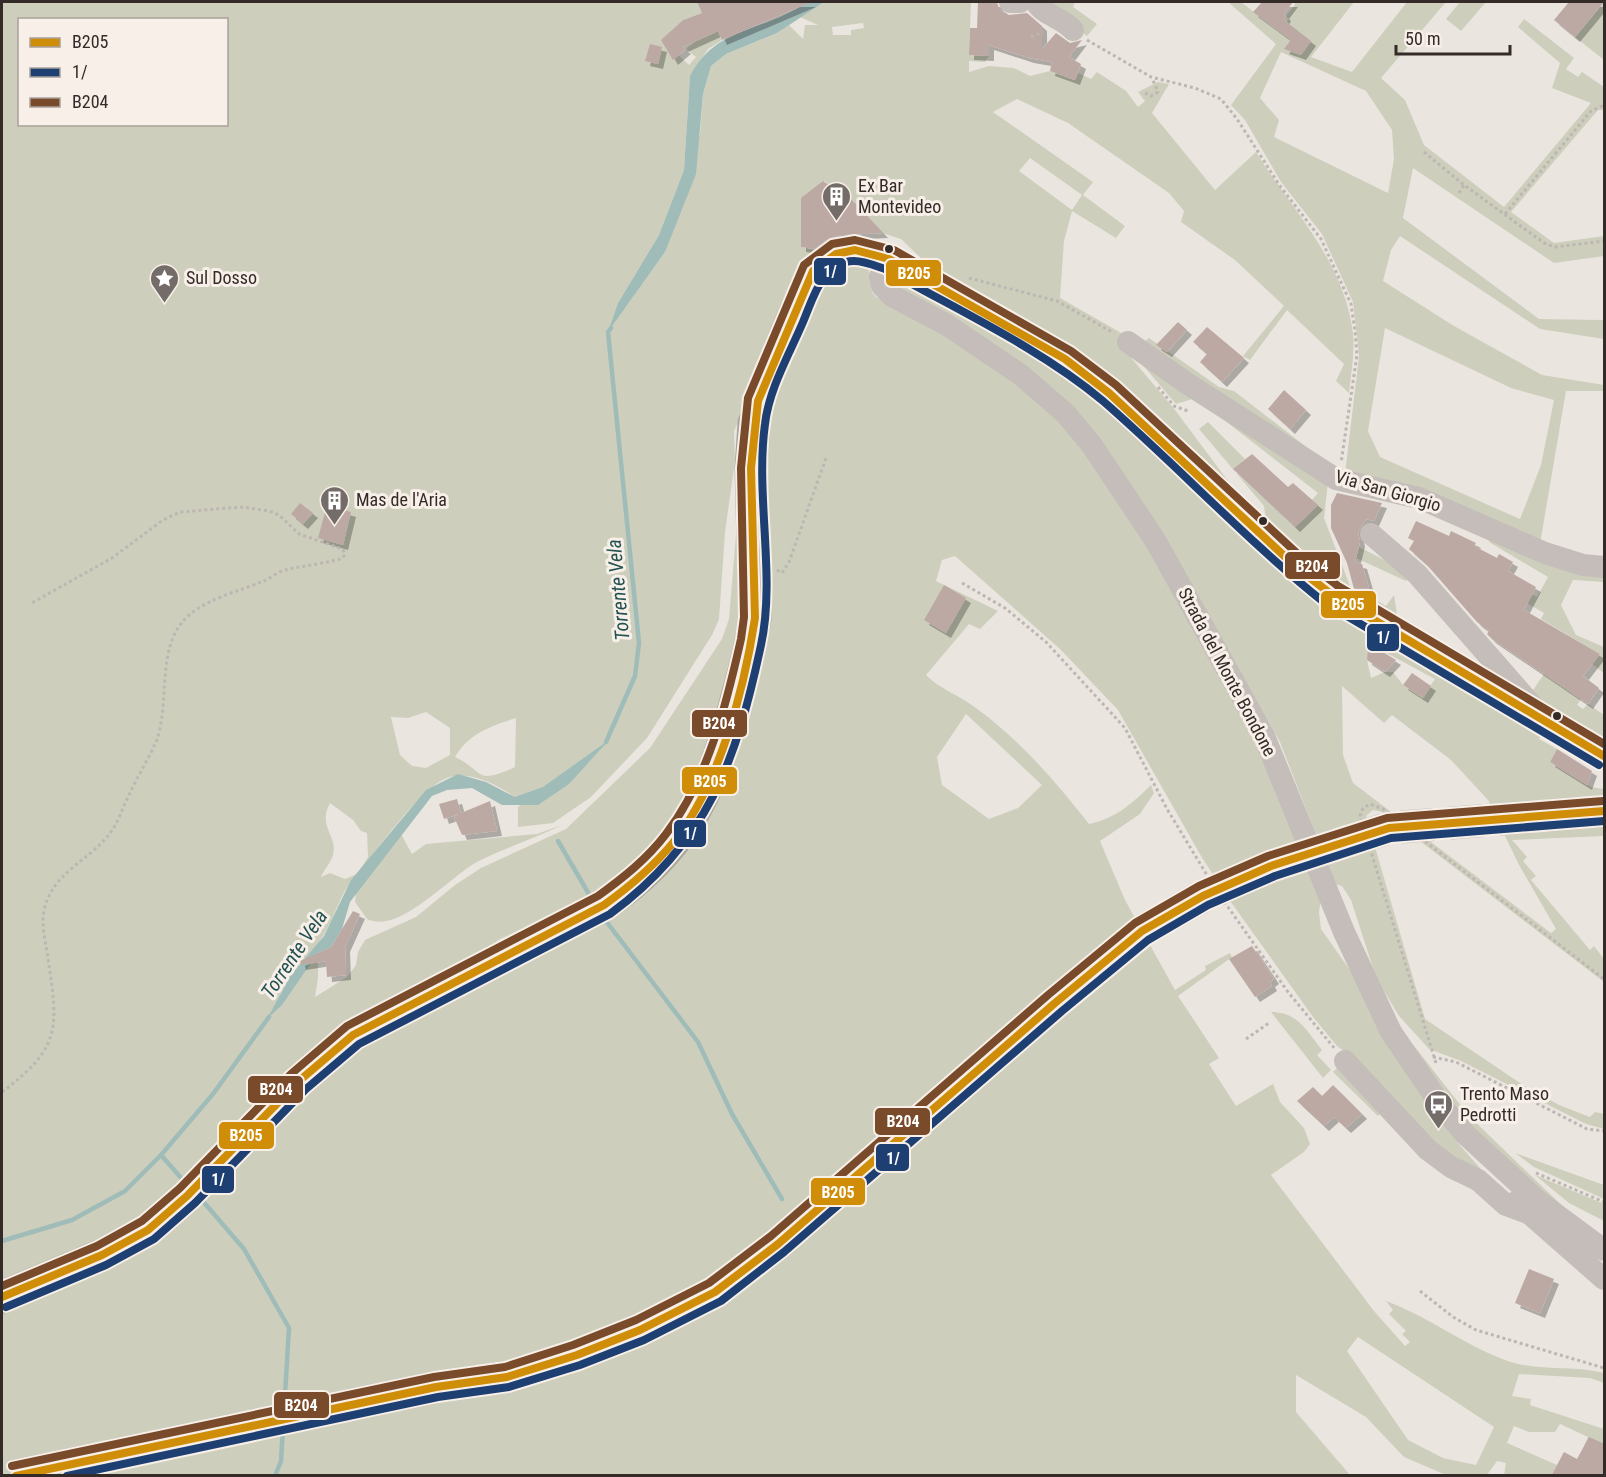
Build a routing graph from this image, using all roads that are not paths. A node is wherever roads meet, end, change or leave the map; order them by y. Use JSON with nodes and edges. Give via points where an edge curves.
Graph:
{"nodes":[{"id":1,"x":1010,"y":2,"type":"edge"},
{"id":2,"x":1020,"y":2,"type":"edge"},
{"id":3,"x":1036,"y":2,"type":"edge"},
{"id":4,"x":1073,"y":30,"type":"road end"},
{"id":5,"x":889,"y":259,"type":"junction"},
{"id":6,"x":1128,"y":342,"type":"road end"},
{"id":7,"x":754,"y":423,"type":"joint"},
{"id":8,"x":1371,"y":534,"type":"dead end"},
{"id":9,"x":1605,"y":567,"type":"edge"},
{"id":10,"x":1549,"y":724,"type":"junction"},
{"id":11,"x":1605,"y":756,"type":"edge"},
{"id":12,"x":1345,"y":1061,"type":"road end"},
{"id":13,"x":1459,"y":1128,"type":"junction"},
{"id":14,"x":1525,"y":1212,"type":"junction"},
{"id":15,"x":1605,"y":1250,"type":"edge"},
{"id":16,"x":1605,"y":1279,"type":"edge"},
{"id":17,"x":2,"y":1297,"type":"edge"}],
"edges":[{"from":1,"to":2,"type":"street"},
{"from":3,"to":4,"type":"street","via":[[1043,28],[1066,22]]},
{"from":5,"to":7,"type":"main road","via":[[868,251],[845,251],[828,258],[813,271],[758,401]]},
{"from":5,"to":10,"type":"main road","via":[[1065,359],[1109,393],[1294,565],[1332,595]]},
{"from":5,"to":13,"type":"street","name":"Strada del Monte Bondone","via":[[880,276],[886,291],[979,346],[1047,396],[1092,444],[1121,487],[1155,540],[1264,736],[1352,951],[1390,1032]]},
{"from":6,"to":9,"type":"street","name":"Via San Giorgio","via":[[1336,479],[1419,498],[1545,553],[1583,565]]},
{"from":7,"to":17,"type":"highway","via":[[753,640],[718,762],[682,833],[659,861],[636,884],[604,905],[340,1043],[273,1106],[188,1196],[148,1230],[102,1255]]},
{"from":8,"to":10,"type":"street","via":[[1417,574]]},
{"from":10,"to":11,"type":"main road"},
{"from":12,"to":14,"type":"street","via":[[1428,1150],[1478,1180],[1506,1205]]},
{"from":13,"to":14,"type":"street","via":[[1456,1131],[1465,1146]]},
{"from":13,"to":15,"type":"street","name":"Strada del Monte Bondone","via":[[1538,1201]]},
{"from":14,"to":16,"type":"street"}]}
